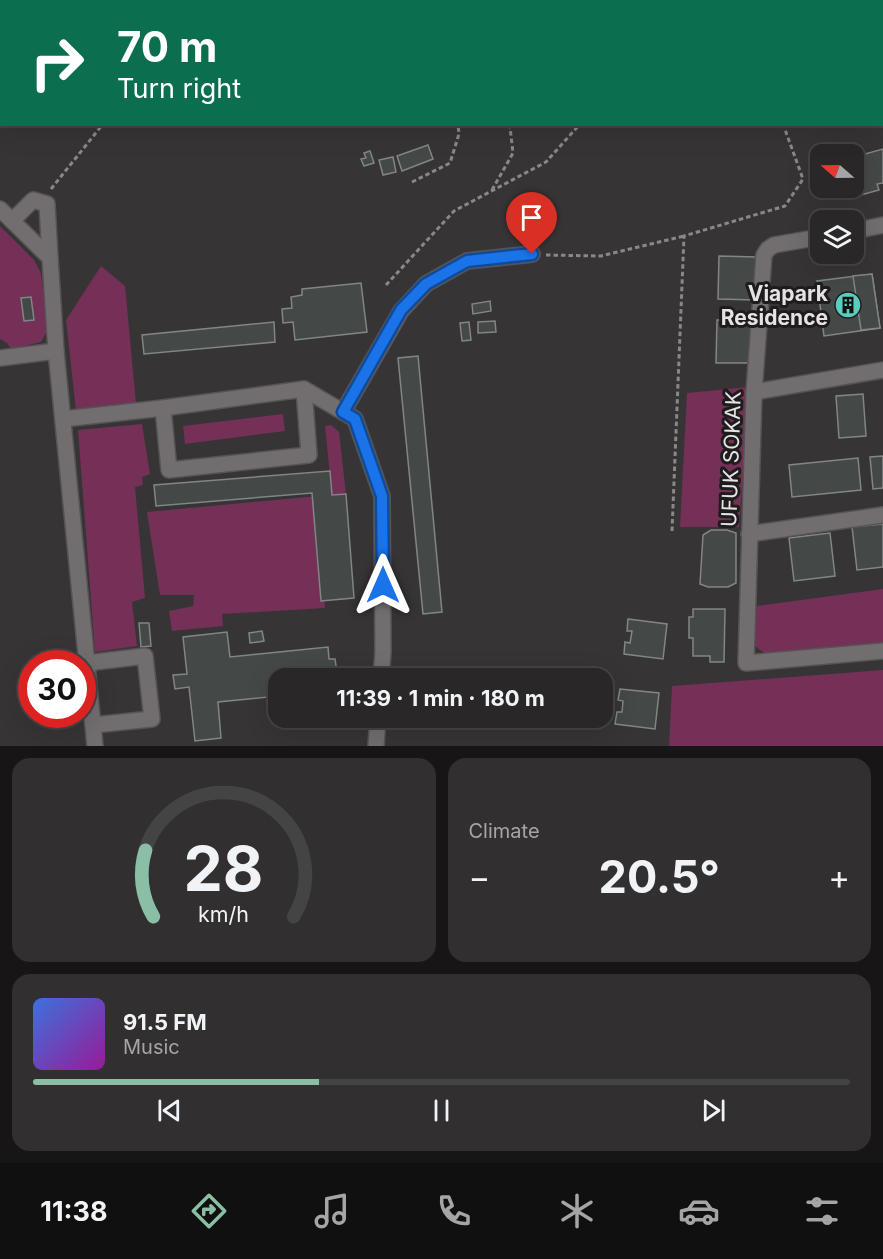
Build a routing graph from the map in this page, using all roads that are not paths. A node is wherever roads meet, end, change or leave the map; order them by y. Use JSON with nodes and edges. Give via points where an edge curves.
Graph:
{"nodes":[{"id":1,"x":0,"y":209,"type":"edge"},
{"id":2,"x":12,"y":220,"type":"junction"},
{"id":3,"x":883,"y":225,"type":"edge"},
{"id":4,"x":864,"y":229,"type":"edge"},
{"id":5,"x":810,"y":239,"type":"edge"},
{"id":6,"x":532,"y":254,"type":"road end"},
{"id":7,"x":50,"y":258,"type":"junction"},
{"id":8,"x":56,"y":351,"type":"junction"},
{"id":9,"x":0,"y":358,"type":"edge"},
{"id":10,"x":883,"y":370,"type":"edge"},
{"id":11,"x":304,"y":389,"type":"junction"},
{"id":12,"x":754,"y":392,"type":"junction"},
{"id":13,"x":163,"y":408,"type":"junction"},
{"id":14,"x":343,"y":412,"type":"junction"},
{"id":15,"x":63,"y":419,"type":"junction"},
{"id":16,"x":883,"y":515,"type":"edge"},
{"id":17,"x":749,"y":534,"type":"junction"},
{"id":18,"x":86,"y":650,"type":"edge"},
{"id":19,"x":883,"y":651,"type":"edge"},
{"id":20,"x":96,"y":662,"type":"edge"},
{"id":21,"x":382,"y":668,"type":"edge"},
{"id":22,"x":96,"y":725,"type":"edge"},
{"id":23,"x":93,"y":728,"type":"edge"},
{"id":24,"x":377,"y":728,"type":"edge"},
{"id":25,"x":95,"y":746,"type":"edge"},
{"id":26,"x":376,"y":746,"type":"edge"}],
"edges":[{"from":1,"to":2,"type":"street"},
{"from":2,"to":7,"type":"street"},
{"from":2,"to":7,"type":"street","via":[[33,200],[47,204]]},
{"from":3,"to":4,"type":"street"},
{"from":5,"to":12,"type":"street","name":"UFUK SOKAK","via":[[774,245],[764,255]]},
{"from":6,"to":14,"type":"street","via":[[467,261],[426,284],[401,310]]},
{"from":7,"to":8,"type":"street"},
{"from":8,"to":9,"type":"street"},
{"from":8,"to":15,"type":"street"},
{"from":10,"to":12,"type":"street"},
{"from":11,"to":13,"type":"street"},
{"from":11,"to":13,"type":"street","via":[[309,454],[169,470]]},
{"from":11,"to":14,"type":"street"},
{"from":12,"to":17,"type":"street","name":"UFUK SOKAK"},
{"from":13,"to":15,"type":"street"},
{"from":14,"to":21,"type":"street","via":[[355,419],[382,496]]},
{"from":15,"to":18,"type":"street"},
{"from":16,"to":17,"type":"street"},
{"from":17,"to":19,"type":"street","name":"UFUK SOKAK","via":[[746,663]]},
{"from":20,"to":22,"type":"street","via":[[145,656],[152,719]]},
{"from":23,"to":25,"type":"street"},
{"from":24,"to":26,"type":"street"}]}
